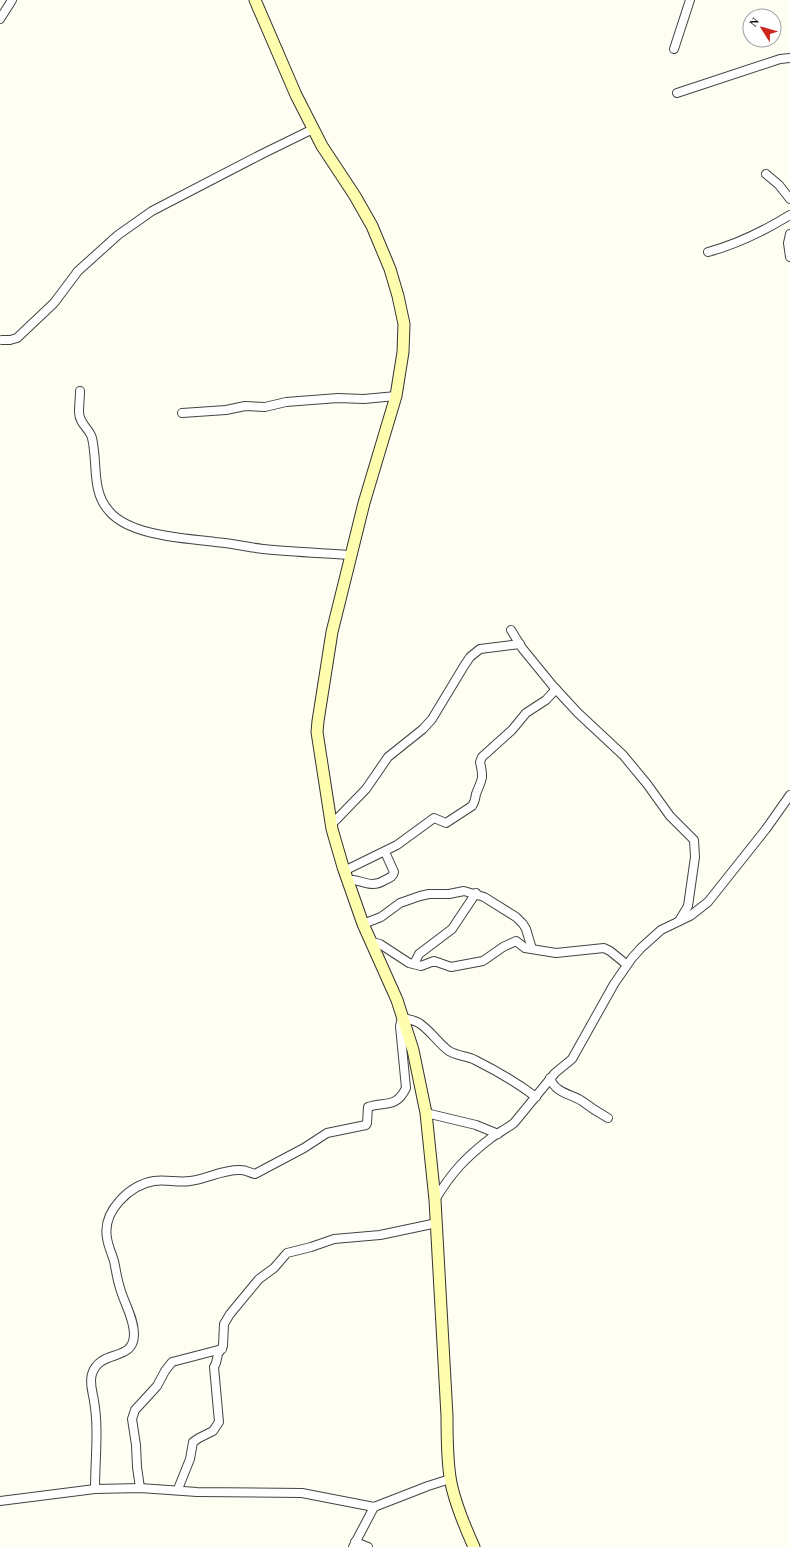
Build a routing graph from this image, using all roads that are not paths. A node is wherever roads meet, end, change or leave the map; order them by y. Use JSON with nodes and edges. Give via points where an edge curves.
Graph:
{"nodes":[{"id":1,"x":12,"y":0,"type":"edge"},
{"id":2,"x":255,"y":0,"type":"edge"},
{"id":3,"x":690,"y":0,"type":"edge"},
{"id":4,"x":0,"y":19,"type":"edge"},
{"id":5,"x":674,"y":49,"type":"dead end"},
{"id":6,"x":790,"y":58,"type":"edge"},
{"id":7,"x":677,"y":93,"type":"dead end"},
{"id":8,"x":313,"y":129,"type":"junction"},
{"id":9,"x":766,"y":174,"type":"dead end"},
{"id":10,"x":790,"y":199,"type":"edge"},
{"id":11,"x":790,"y":215,"type":"edge"},
{"id":12,"x":790,"y":234,"type":"edge"},
{"id":13,"x":708,"y":252,"type":"dead end"},
{"id":14,"x":790,"y":257,"type":"edge"},
{"id":15,"x":2,"y":340,"type":"dead end"},
{"id":16,"x":80,"y":391,"type":"dead end"},
{"id":17,"x":396,"y":396,"type":"junction"},
{"id":18,"x":182,"y":413,"type":"dead end"},
{"id":19,"x":351,"y":555,"type":"junction"},
{"id":20,"x":511,"y":630,"type":"dead end"},
{"id":21,"x":520,"y":644,"type":"junction"},
{"id":22,"x":556,"y":690,"type":"junction"},
{"id":23,"x":790,"y":795,"type":"edge"},
{"id":24,"x":331,"y":825,"type":"junction"},
{"id":25,"x":385,"y":852,"type":"junction"},
{"id":26,"x":346,"y":875,"type":"junction"},
{"id":27,"x":476,"y":894,"type":"junction"},
{"id":28,"x":679,"y":921,"type":"junction"},
{"id":29,"x":363,"y":924,"type":"junction"},
{"id":30,"x":372,"y":942,"type":"junction"},
{"id":31,"x":532,"y":949,"type":"junction"},
{"id":32,"x":414,"y":964,"type":"junction"},
{"id":33,"x":626,"y":964,"type":"junction"},
{"id":34,"x":402,"y":1018,"type":"junction"},
{"id":35,"x":550,"y":1078,"type":"junction"},
{"id":36,"x":536,"y":1097,"type":"junction"},
{"id":37,"x":426,"y":1114,"type":"junction"},
{"id":38,"x":608,"y":1118,"type":"dead end"},
{"id":39,"x":498,"y":1134,"type":"junction"},
{"id":40,"x":435,"y":1200,"type":"junction"},
{"id":41,"x":436,"y":1223,"type":"junction"},
{"id":42,"x":222,"y":1349,"type":"junction"},
{"id":43,"x":450,"y":1479,"type":"junction"},
{"id":44,"x":140,"y":1488,"type":"junction"},
{"id":45,"x":96,"y":1489,"type":"junction"},
{"id":46,"x":178,"y":1490,"type":"junction"},
{"id":47,"x":0,"y":1501,"type":"edge"},
{"id":48,"x":374,"y":1507,"type":"junction"},
{"id":49,"x":354,"y":1544,"type":"edge"},
{"id":50,"x":368,"y":1547,"type":"edge"},
{"id":51,"x":474,"y":1547,"type":"edge"}],
"edges":[{"from":1,"to":4,"type":"street"},
{"from":2,"to":8,"type":"street"},
{"from":3,"to":5,"type":"street"},
{"from":6,"to":7,"type":"street","via":[[773,61]]},
{"from":8,"to":15,"type":"street","via":[[152,211],[118,235],[78,271],[54,303],[17,338]]},
{"from":8,"to":17,"type":"street","via":[[372,226],[390,269],[404,324],[403,352]]},
{"from":9,"to":10,"type":"street"},
{"from":11,"to":13,"type":"street","via":[[750,238]]},
{"from":12,"to":14,"type":"street"},
{"from":16,"to":19,"type":"street","via":[[79,413],[82,424],[91,435],[96,455],[98,491],[102,503],[119,521],[142,530],[191,540],[263,549]]},
{"from":17,"to":18,"type":"street","via":[[293,402],[265,407],[245,406]]},
{"from":17,"to":19,"type":"street"},
{"from":19,"to":24,"type":"street","via":[[332,632],[318,721],[318,740]]},
{"from":20,"to":21,"type":"street"},
{"from":21,"to":22,"type":"street"},
{"from":21,"to":24,"type":"street","via":[[476,651],[432,719],[388,757],[366,789]]},
{"from":22,"to":25,"type":"street","via":[[526,713],[512,730],[482,757],[481,784],[472,806],[446,822],[434,818]]},
{"from":22,"to":28,"type":"street","via":[[623,755],[670,816],[694,840],[695,856],[688,906]]},
{"from":23,"to":28,"type":"street","via":[[713,897],[698,911]]},
{"from":24,"to":26,"type":"street"},
{"from":25,"to":26,"type":"street"},
{"from":25,"to":26,"type":"street","via":[[394,872],[390,878],[378,884],[366,884]]},
{"from":26,"to":29,"type":"street"},
{"from":27,"to":29,"type":"street","via":[[464,891],[420,896]]},
{"from":27,"to":31,"type":"street","via":[[516,917],[523,924]]},
{"from":27,"to":32,"type":"street","via":[[452,929],[419,954]]},
{"from":28,"to":33,"type":"street","via":[[651,938]]},
{"from":29,"to":30,"type":"street"},
{"from":30,"to":32,"type":"street"},
{"from":30,"to":34,"type":"street","via":[[390,982]]},
{"from":31,"to":32,"type":"street","via":[[525,948],[516,941],[483,961],[451,967],[434,961],[421,966]]},
{"from":31,"to":33,"type":"street","via":[[556,953],[604,948]]},
{"from":33,"to":35,"type":"street","via":[[570,1061]]},
{"from":34,"to":36,"type":"street","via":[[418,1022],[448,1050],[497,1071]]},
{"from":34,"to":37,"type":"street","via":[[414,1050]]},
{"from":34,"to":45,"type":"street","via":[[400,1026],[406,1088],[391,1104],[368,1107],[366,1125],[327,1133],[255,1174],[240,1170],[188,1181],[155,1181],[142,1184],[126,1195],[114,1208],[108,1221],[106,1238],[134,1334],[130,1348],[99,1363],[91,1376],[97,1424]]},
{"from":35,"to":36,"type":"street"},
{"from":35,"to":38,"type":"street","via":[[562,1092]]},
{"from":36,"to":39,"type":"street","via":[[516,1121]]},
{"from":37,"to":39,"type":"street","via":[[476,1125]]},
{"from":37,"to":40,"type":"street"},
{"from":39,"to":40,"type":"street","via":[[463,1161]]},
{"from":40,"to":41,"type":"street"},
{"from":41,"to":42,"type":"street","via":[[380,1235],[334,1239],[287,1254],[259,1279],[230,1314],[224,1324]]},
{"from":41,"to":43,"type":"street"},
{"from":42,"to":44,"type":"street","via":[[172,1362],[157,1386],[135,1410],[132,1419]]},
{"from":42,"to":46,"type":"street","via":[[214,1369],[219,1422],[213,1431],[193,1442],[190,1459]]},
{"from":43,"to":48,"type":"street"},
{"from":43,"to":51,"type":"street","via":[[464,1526]]},
{"from":44,"to":45,"type":"street"},
{"from":44,"to":46,"type":"street"},
{"from":45,"to":47,"type":"street"},
{"from":46,"to":48,"type":"street","via":[[302,1493]]},
{"from":48,"to":49,"type":"street"},
{"from":49,"to":50,"type":"street"}]}
